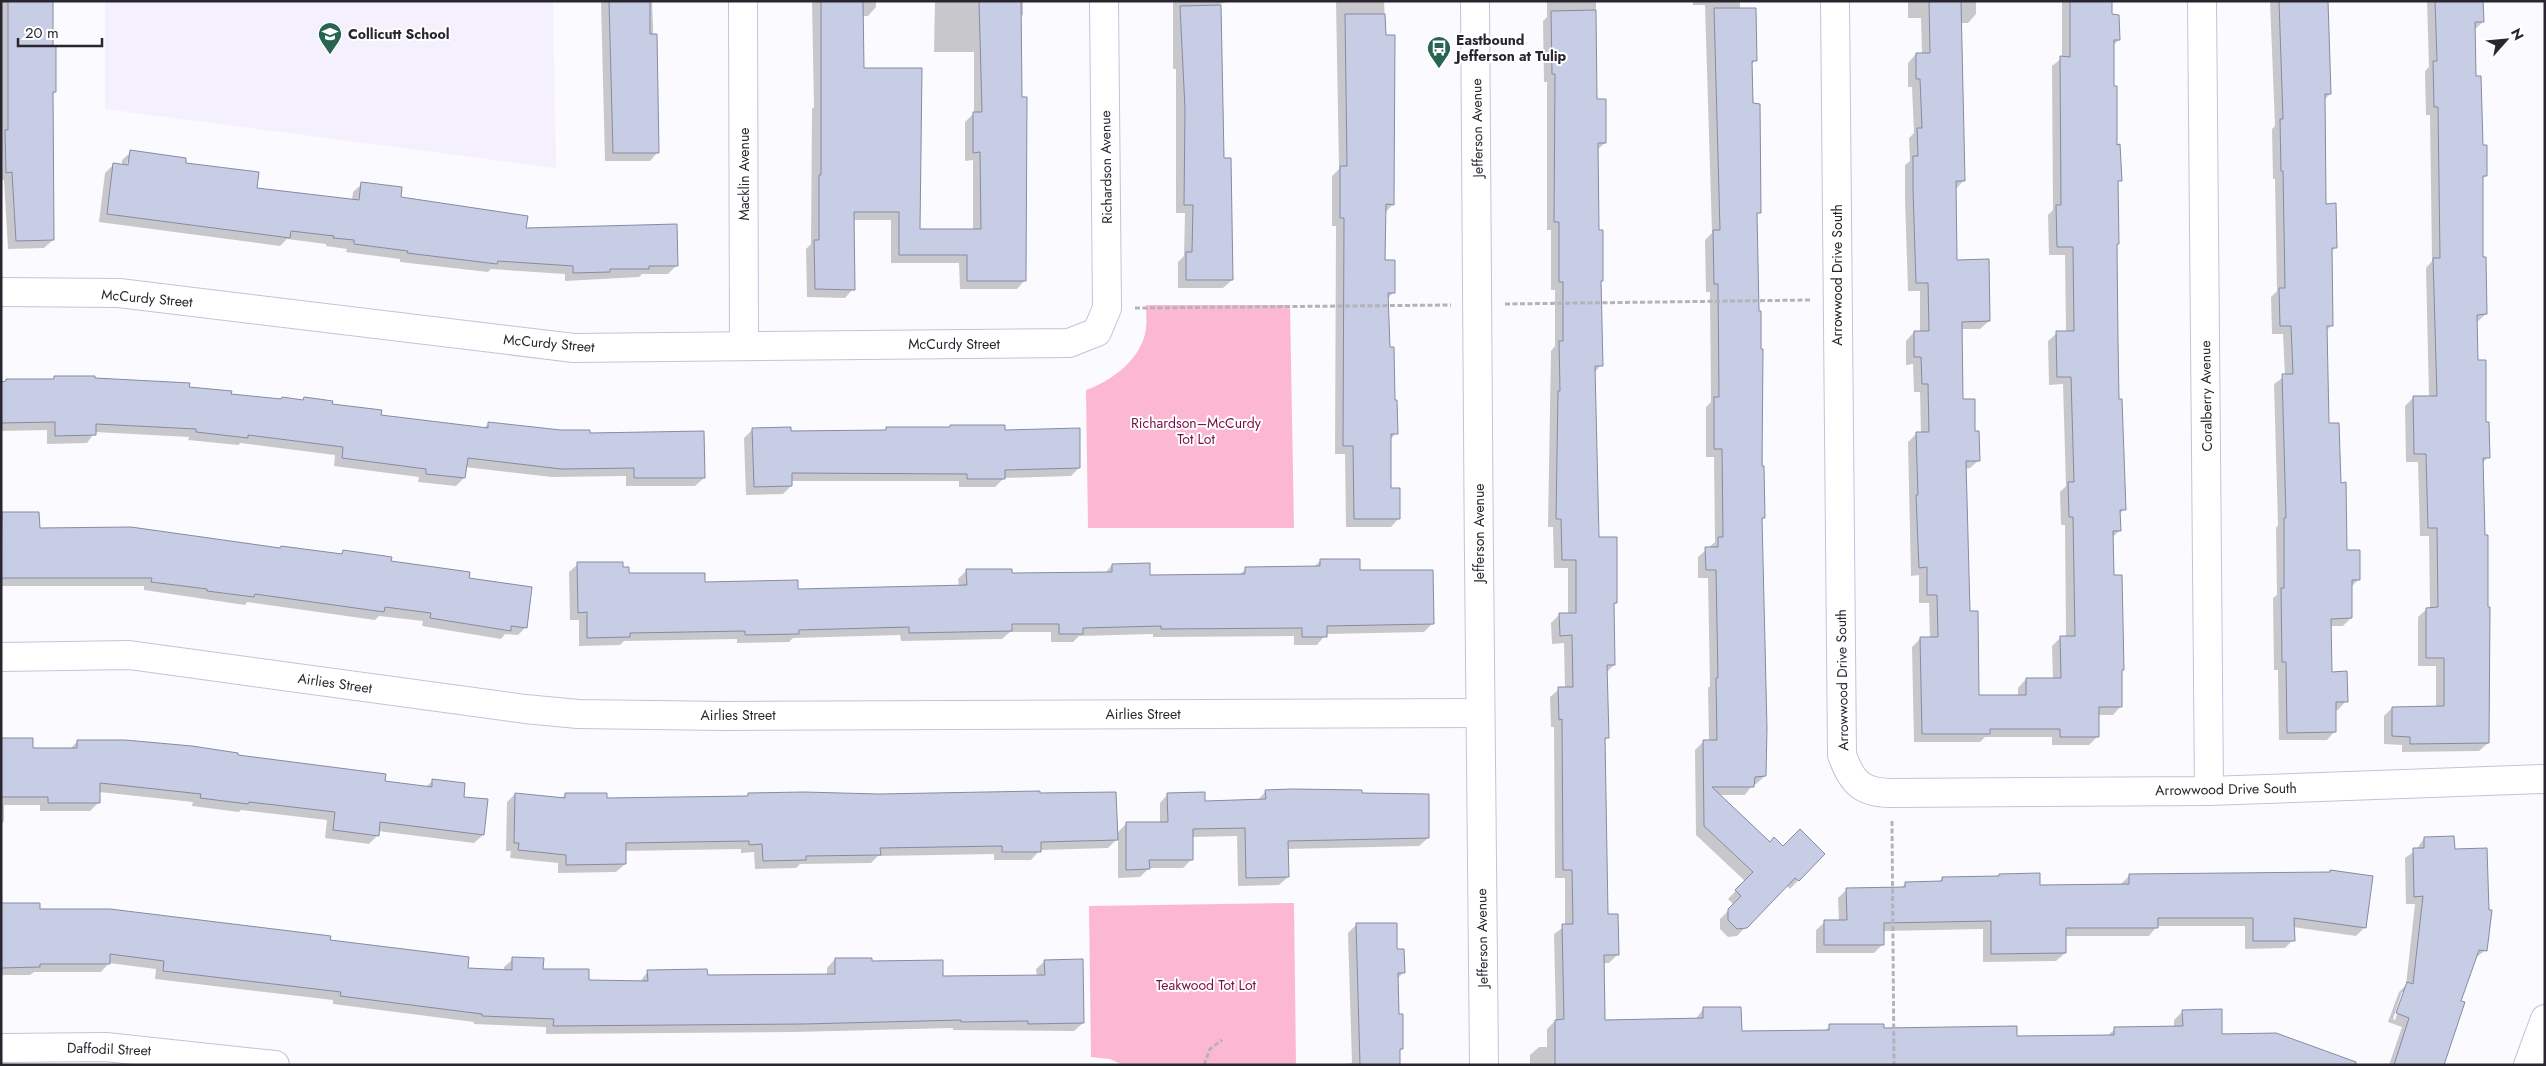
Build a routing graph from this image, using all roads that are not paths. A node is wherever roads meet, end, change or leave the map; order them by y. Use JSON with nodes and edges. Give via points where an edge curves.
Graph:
{"nodes":[{"id":1,"x":743,"y":1,"type":"edge"},
{"id":2,"x":1104,"y":1,"type":"edge"},
{"id":3,"x":1475,"y":1,"type":"edge"},
{"id":4,"x":1835,"y":1,"type":"edge"},
{"id":5,"x":2202,"y":1,"type":"edge"},
{"id":6,"x":1,"y":292,"type":"edge"},
{"id":7,"x":1097,"y":332,"type":"joint"},
{"id":8,"x":744,"y":346,"type":"junction"},
{"id":9,"x":1,"y":657,"type":"edge"},
{"id":10,"x":1478,"y":713,"type":"junction"},
{"id":11,"x":2545,"y":779,"type":"edge"},
{"id":12,"x":2209,"y":791,"type":"junction"},
{"id":13,"x":2545,"y":1019,"type":"edge"},
{"id":14,"x":1,"y":1048,"type":"edge"},
{"id":15,"x":275,"y":1065,"type":"edge"},
{"id":16,"x":1484,"y":1065,"type":"edge"},
{"id":17,"x":2528,"y":1065,"type":"edge"}],
"edges":[{"from":1,"to":8,"type":"street","name":"Macklin Avenue"},
{"from":2,"to":7,"type":"street","name":"Richardson Avenue","via":[[1107,308]]},
{"from":3,"to":10,"type":"street","name":"Jefferson Avenue","via":[[1479,305]]},
{"from":4,"to":12,"type":"street","name":"Arrowwood Drive South","via":[[1842,755],[1852,780],[1874,793]]},
{"from":5,"to":12,"type":"street","name":"Coralberry Avenue"},
{"from":6,"to":8,"type":"street","name":"McCurdy Street","via":[[119,293],[574,348]]},
{"from":7,"to":8,"type":"street","name":"McCurdy Street","via":[[1069,343]]},
{"from":9,"to":10,"type":"street","name":"Airlies Street","via":[[129,655],[578,714]]},
{"from":10,"to":16,"type":"street","name":"Jefferson Avenue"},
{"from":11,"to":12,"type":"street","name":"Arrowwood Drive South"},
{"from":13,"to":17,"type":"street"},
{"from":14,"to":15,"type":"street","name":"Daffodil Street","via":[[106,1047]]}]}
